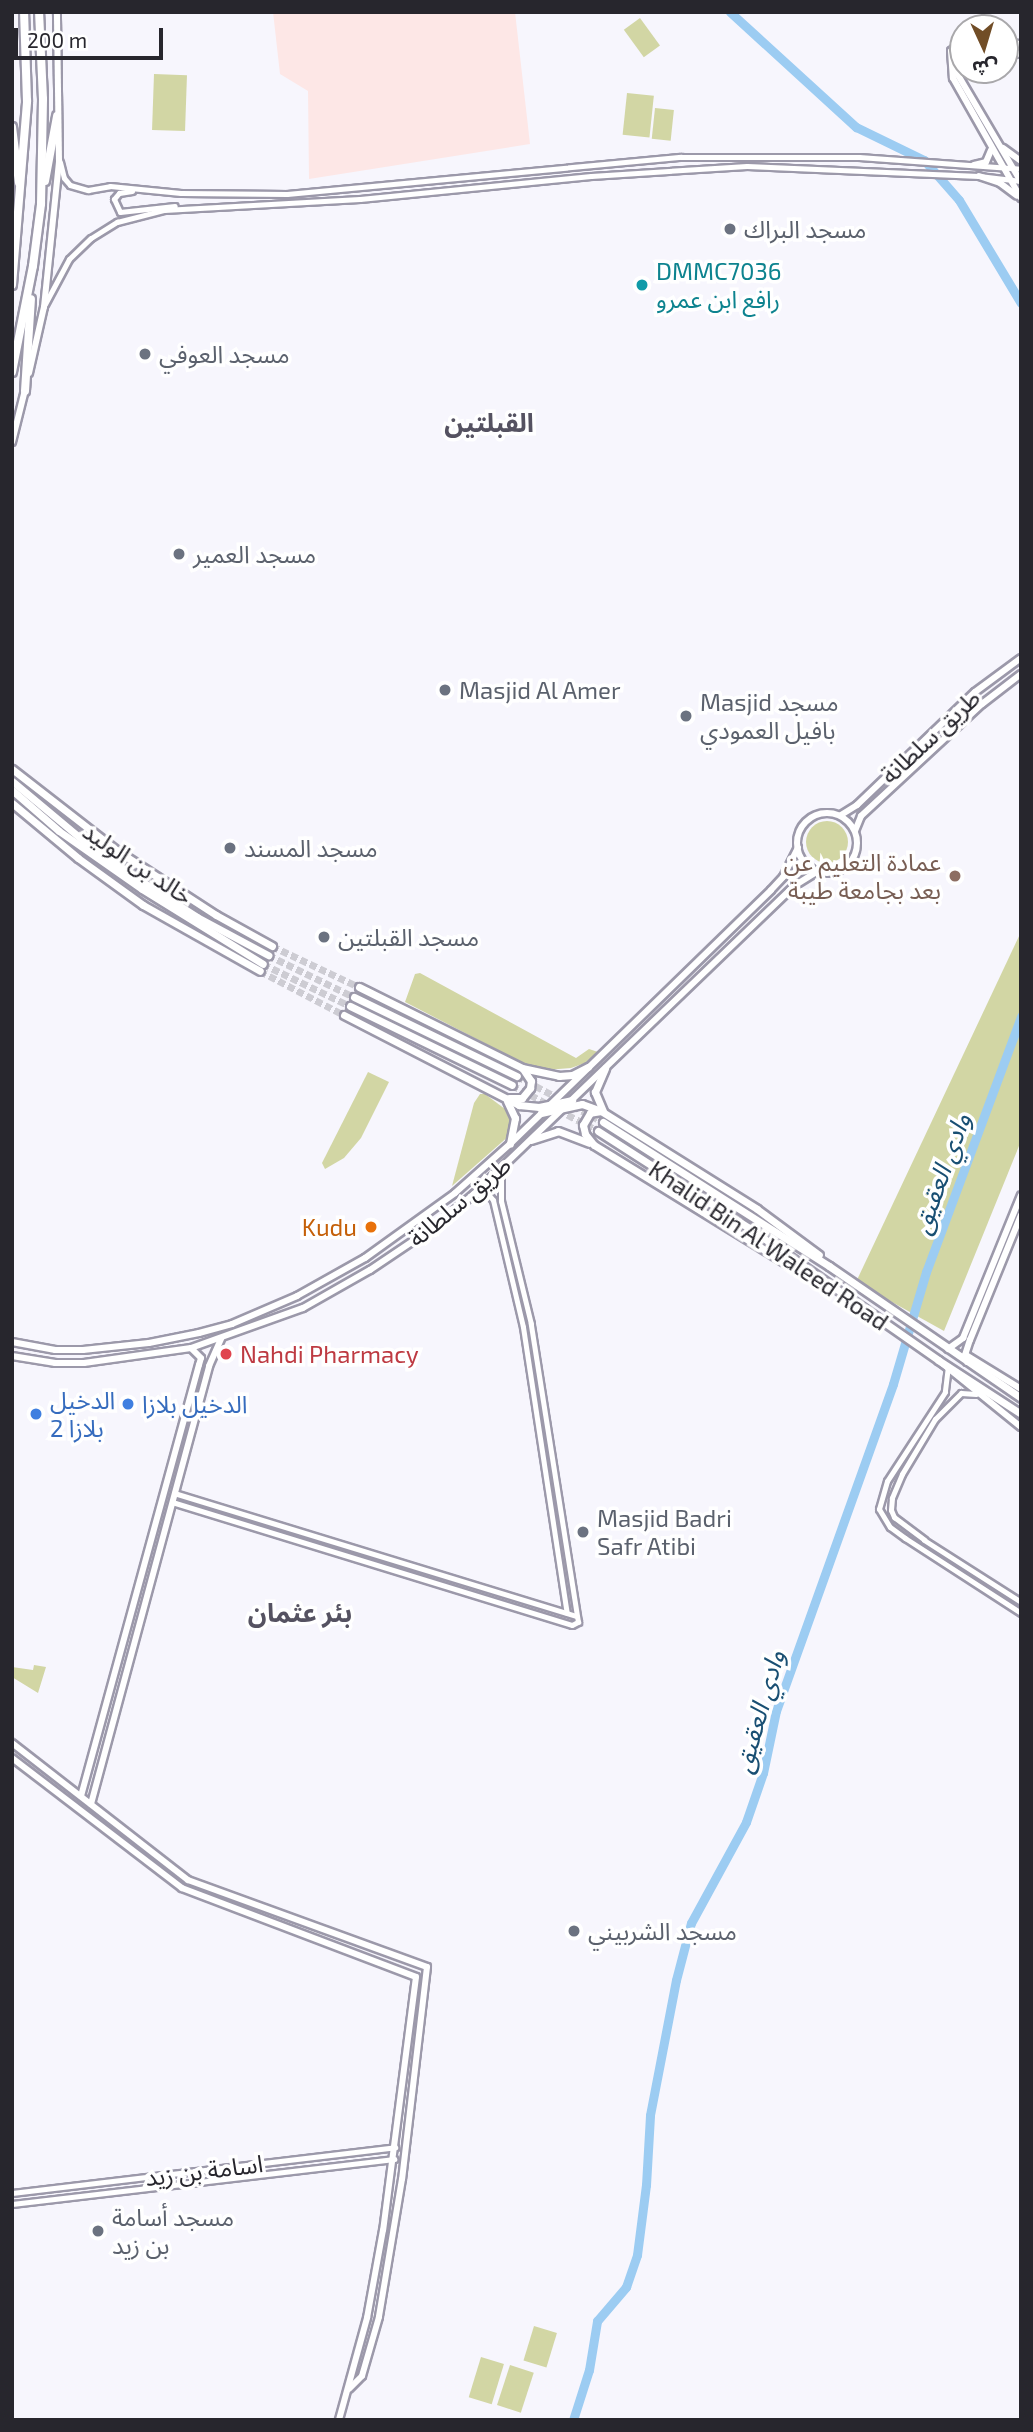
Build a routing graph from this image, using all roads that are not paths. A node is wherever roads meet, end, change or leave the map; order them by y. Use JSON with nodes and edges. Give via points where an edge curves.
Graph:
{"nodes":[{"id":1,"x":24,"y":12,"type":"edge"},
{"id":2,"x":39,"y":12,"type":"edge"},
{"id":3,"x":57,"y":12,"type":"edge"},
{"id":4,"x":958,"y":84,"type":"edge"},
{"id":5,"x":963,"y":84,"type":"edge"},
{"id":6,"x":57,"y":116,"type":"junction"},
{"id":7,"x":12,"y":127,"type":"edge"},
{"id":8,"x":991,"y":139,"type":"junction"},
{"id":9,"x":59,"y":161,"type":"junction"},
{"id":10,"x":1021,"y":161,"type":"edge"},
{"id":11,"x":974,"y":165,"type":"junction"},
{"id":12,"x":1003,"y":168,"type":"junction"},
{"id":13,"x":1017,"y":169,"type":"edge"},
{"id":14,"x":979,"y":176,"type":"junction"},
{"id":15,"x":1010,"y":180,"type":"junction"},
{"id":16,"x":1020,"y":181,"type":"edge"},
{"id":17,"x":181,"y":193,"type":"junction"},
{"id":18,"x":1021,"y":200,"type":"edge"},
{"id":19,"x":21,"y":204,"type":"junction"},
{"id":20,"x":41,"y":204,"type":"junction"},
{"id":21,"x":201,"y":207,"type":"junction"},
{"id":22,"x":16,"y":265,"type":"junction"},
{"id":23,"x":33,"y":266,"type":"junction"},
{"id":24,"x":12,"y":278,"type":"edge"},
{"id":25,"x":12,"y":285,"type":"edge"},
{"id":26,"x":44,"y":307,"type":"junction"},
{"id":27,"x":12,"y":372,"type":"edge"},
{"id":28,"x":25,"y":391,"type":"junction"},
{"id":29,"x":12,"y":442,"type":"edge"},
{"id":30,"x":1021,"y":658,"type":"edge"},
{"id":31,"x":1021,"y":674,"type":"edge"},
{"id":32,"x":12,"y":769,"type":"edge"},
{"id":33,"x":12,"y":781,"type":"edge"},
{"id":34,"x":12,"y":790,"type":"edge"},
{"id":35,"x":12,"y":803,"type":"edge"},
{"id":36,"x":841,"y":816,"type":"junction"},
{"id":37,"x":855,"y":831,"type":"junction"},
{"id":38,"x":798,"y":848,"type":"junction"},
{"id":39,"x":818,"y":871,"type":"junction"},
{"id":40,"x":272,"y":946,"type":"tunnel mouth"},
{"id":41,"x":268,"y":955,"type":"tunnel mouth"},
{"id":42,"x":359,"y":987,"type":"tunnel mouth"},
{"id":43,"x":354,"y":997,"type":"tunnel mouth"},
{"id":44,"x":350,"y":1006,"type":"tunnel mouth"},
{"id":45,"x":344,"y":1015,"type":"tunnel mouth"},
{"id":46,"x":588,"y":1067,"type":"junction"},
{"id":47,"x":523,"y":1068,"type":"junction"},
{"id":48,"x":605,"y":1068,"type":"junction"},
{"id":49,"x":517,"y":1076,"type":"tunnel mouth"},
{"id":50,"x":512,"y":1085,"type":"tunnel mouth"},
{"id":51,"x":505,"y":1099,"type":"junction"},
{"id":52,"x":572,"y":1100,"type":"junction"},
{"id":53,"x":550,"y":1104,"type":"junction"},
{"id":54,"x":565,"y":1107,"type":"junction"},
{"id":55,"x":603,"y":1111,"type":"junction"},
{"id":56,"x":541,"y":1113,"type":"junction"},
{"id":57,"x":603,"y":1122,"type":"tunnel mouth"},
{"id":58,"x":598,"y":1131,"type":"tunnel mouth"},
{"id":59,"x":531,"y":1140,"type":"junction"},
{"id":60,"x":510,"y":1144,"type":"junction"},
{"id":61,"x":593,"y":1144,"type":"junction"},
{"id":62,"x":501,"y":1169,"type":"junction"},
{"id":63,"x":474,"y":1194,"type":"junction"},
{"id":64,"x":1021,"y":1195,"type":"edge"},
{"id":65,"x":1020,"y":1213,"type":"edge"},
{"id":66,"x":829,"y":1266,"type":"junction"},
{"id":67,"x":824,"y":1280,"type":"junction"},
{"id":68,"x":221,"y":1339,"type":"junction"},
{"id":69,"x":12,"y":1342,"type":"edge"},
{"id":70,"x":191,"y":1348,"type":"junction"},
{"id":71,"x":947,"y":1348,"type":"junction"},
{"id":72,"x":12,"y":1356,"type":"edge"},
{"id":73,"x":966,"y":1358,"type":"junction"},
{"id":74,"x":944,"y":1365,"type":"junction"},
{"id":75,"x":1021,"y":1389,"type":"edge"},
{"id":76,"x":976,"y":1394,"type":"junction"},
{"id":77,"x":1021,"y":1398,"type":"edge"},
{"id":78,"x":1021,"y":1414,"type":"edge"},
{"id":79,"x":928,"y":1415,"type":"junction"},
{"id":80,"x":934,"y":1419,"type":"junction"},
{"id":81,"x":1021,"y":1427,"type":"edge"},
{"id":82,"x":174,"y":1493,"type":"junction"},
{"id":83,"x":172,"y":1502,"type":"junction"},
{"id":84,"x":1021,"y":1602,"type":"edge"},
{"id":85,"x":567,"y":1613,"type":"junction"},
{"id":86,"x":1021,"y":1613,"type":"edge"},
{"id":87,"x":578,"y":1616,"type":"junction"},
{"id":88,"x":105,"y":1708,"type":"junction"},
{"id":89,"x":116,"y":1711,"type":"junction"},
{"id":90,"x":12,"y":1743,"type":"edge"},
{"id":91,"x":12,"y":1758,"type":"edge"},
{"id":92,"x":81,"y":1796,"type":"junction"},
{"id":93,"x":90,"y":1804,"type":"junction"},
{"id":94,"x":395,"y":2147,"type":"junction"},
{"id":95,"x":394,"y":2159,"type":"junction"},
{"id":96,"x":12,"y":2193,"type":"edge"},
{"id":97,"x":12,"y":2204,"type":"edge"},
{"id":98,"x":349,"y":2389,"type":"junction"},
{"id":99,"x":339,"y":2420,"type":"edge"}],
"edges":[{"from":1,"to":19,"type":"highway","via":[[27,101]]},
{"from":2,"to":20,"type":"highway"},
{"from":3,"to":6,"type":"main road"},
{"from":4,"to":8,"type":"main road"},
{"from":5,"to":8,"type":"main road"},
{"from":6,"to":9,"type":"main road"},
{"from":6,"to":20,"type":"highway"},
{"from":7,"to":19,"type":"highway"},
{"from":8,"to":10,"type":"main road"},
{"from":8,"to":11,"type":"main road","via":[[990,157]]},
{"from":8,"to":12,"type":"main road"},
{"from":8,"to":13,"type":"main road"},
{"from":9,"to":17,"type":"street","via":[[70,185],[88,190],[110,186]]},
{"from":9,"to":26,"type":"main road"},
{"from":11,"to":12,"type":"street"},
{"from":11,"to":17,"type":"street","via":[[859,157],[681,157],[287,194]]},
{"from":12,"to":13,"type":"street"},
{"from":12,"to":15,"type":"main road"},
{"from":13,"to":16,"type":"main road"},
{"from":14,"to":15,"type":"street"},
{"from":14,"to":18,"type":"main road","via":[[1000,183]]},
{"from":14,"to":21,"type":"street","via":[[747,166],[360,199]]},
{"from":15,"to":16,"type":"street"},
{"from":15,"to":18,"type":"main road"},
{"from":17,"to":21,"type":"street","via":[[128,191],[118,193],[114,200],[125,214],[149,207]]},
{"from":19,"to":22,"type":"highway"},
{"from":20,"to":23,"type":"highway"},
{"from":21,"to":26,"type":"street","via":[[153,212],[106,228],[69,260]]},
{"from":22,"to":24,"type":"highway"},
{"from":22,"to":25,"type":"highway"},
{"from":23,"to":27,"type":"highway"},
{"from":23,"to":28,"type":"highway"},
{"from":26,"to":28,"type":"main road"},
{"from":28,"to":29,"type":"main road"},
{"from":30,"to":36,"type":"main road","name":"طريق سلطانة","via":[[975,692]]},
{"from":31,"to":37,"type":"main road","name":"طريق سلطانة","via":[[871,807]]},
{"from":32,"to":40,"type":"highway","name":"خالد بن الوليد","via":[[116,850]]},
{"from":33,"to":41,"type":"highway","via":[[85,842],[144,883]]},
{"from":34,"to":35,"type":"highway","name":"خالد بن الوليد","via":[[59,831],[262,967],[143,905]]},
{"from":36,"to":37,"type":"main road"},
{"from":36,"to":38,"type":"main road","via":[[829,812],[807,820]]},
{"from":37,"to":39,"type":"main road","via":[[858,842],[849,864],[834,872]]},
{"from":38,"to":39,"type":"main road","via":[[808,866]]},
{"from":38,"to":46,"type":"main road","name":"طريق سلطانة","via":[[771,890]]},
{"from":39,"to":48,"type":"main road","name":"طريق سلطانة","via":[[794,886]]},
{"from":42,"to":47,"type":"highway"},
{"from":43,"to":49,"type":"highway"},
{"from":44,"to":50,"type":"highway"},
{"from":45,"to":51,"type":"highway"},
{"from":46,"to":47,"type":"highway","via":[[559,1076]]},
{"from":46,"to":53,"type":"main road","name":"طريق سلطانة"},
{"from":47,"to":51,"type":"highway","via":[[531,1081],[526,1095]]},
{"from":48,"to":52,"type":"main road","name":"طريق سلطانة"},
{"from":48,"to":55,"type":"highway","via":[[595,1092]]},
{"from":51,"to":53,"type":"highway","via":[[527,1107]]},
{"from":51,"to":60,"type":"highway","via":[[515,1118]]},
{"from":52,"to":53,"type":"highway"},
{"from":52,"to":54,"type":"main road","name":"طريق سلطانة"},
{"from":53,"to":56,"type":"main road","name":"طريق سلطانة"},
{"from":54,"to":55,"type":"highway","via":[[587,1104]]},
{"from":54,"to":56,"type":"highway"},
{"from":54,"to":59,"type":"main road","name":"طريق سلطانة"},
{"from":55,"to":61,"type":"highway","via":[[590,1113],[583,1125]]},
{"from":55,"to":66,"type":"highway","via":[[757,1209]]},
{"from":56,"to":60,"type":"main road","name":"طريق سلطانة"},
{"from":57,"to":66,"type":"highway","name":"Khalid Bin Al Waleed Road"},
{"from":58,"to":67,"type":"highway","name":"Khalid Bin Al Waleed Road"},
{"from":59,"to":61,"type":"highway","via":[[558,1131]]},
{"from":59,"to":62,"type":"main road","name":"طريق سلطانة"},
{"from":60,"to":69,"type":"main road","name":"طريق سلطانة","via":[[456,1193],[365,1258],[297,1296],[232,1324],[149,1343],[83,1350]]},
{"from":61,"to":67,"type":"highway","via":[[805,1275]]},
{"from":62,"to":63,"type":"main road","name":"طريق سلطانة"},
{"from":62,"to":87,"type":"street","via":[[501,1201],[531,1325]]},
{"from":63,"to":68,"type":"main road","name":"طريق سلطانة","via":[[370,1270],[303,1308]]},
{"from":63,"to":85,"type":"street","via":[[488,1194],[494,1200],[523,1327]]},
{"from":64,"to":65,"type":"main road"},
{"from":65,"to":71,"type":"main road","via":[[963,1338]]},
{"from":65,"to":73,"type":"main road"},
{"from":66,"to":71,"type":"highway","name":"Khalid Bin Al Waleed Road"},
{"from":67,"to":74,"type":"highway","name":"Khalid Bin Al Waleed Road"},
{"from":68,"to":70,"type":"main road","name":"طريق سلطانة"},
{"from":68,"to":82,"type":"main road","via":[[211,1358]]},
{"from":70,"to":72,"type":"main road","name":"طريق سلطانة","via":[[84,1363]]},
{"from":70,"to":88,"type":"main road","via":[[201,1358],[200,1365]]},
{"from":71,"to":73,"type":"highway"},
{"from":73,"to":75,"type":"main road"},
{"from":73,"to":77,"type":"highway"},
{"from":74,"to":76,"type":"main road"},
{"from":74,"to":78,"type":"highway"},
{"from":74,"to":79,"type":"street","via":[[945,1392]]},
{"from":76,"to":80,"type":"street","via":[[961,1393]]},
{"from":76,"to":81,"type":"main road"},
{"from":79,"to":80,"type":"street"},
{"from":79,"to":86,"type":"street","via":[[887,1481],[880,1509],[884,1520]]},
{"from":80,"to":84,"type":"street","via":[[892,1498],[894,1517]]},
{"from":82,"to":83,"type":"main road"},
{"from":82,"to":85,"type":"street"},
{"from":83,"to":87,"type":"street","via":[[572,1625],[579,1622]]},
{"from":83,"to":89,"type":"main road"},
{"from":85,"to":87,"type":"street"},
{"from":88,"to":89,"type":"main road"},
{"from":88,"to":92,"type":"main road"},
{"from":89,"to":93,"type":"main road"},
{"from":90,"to":92,"type":"main road"},
{"from":91,"to":94,"type":"main road","via":[[182,1888],[416,1977]]},
{"from":92,"to":93,"type":"main road"},
{"from":93,"to":98,"type":"main road","via":[[198,1885],[427,1967],[379,2317],[362,2376]]},
{"from":94,"to":95,"type":"main road"},
{"from":94,"to":96,"type":"street","name":"اسامة بن زید"},
{"from":95,"to":97,"type":"street","name":"اسامة بن زید"},
{"from":95,"to":98,"type":"main road","via":[[375,2278]]},
{"from":98,"to":99,"type":"main road"}]}
